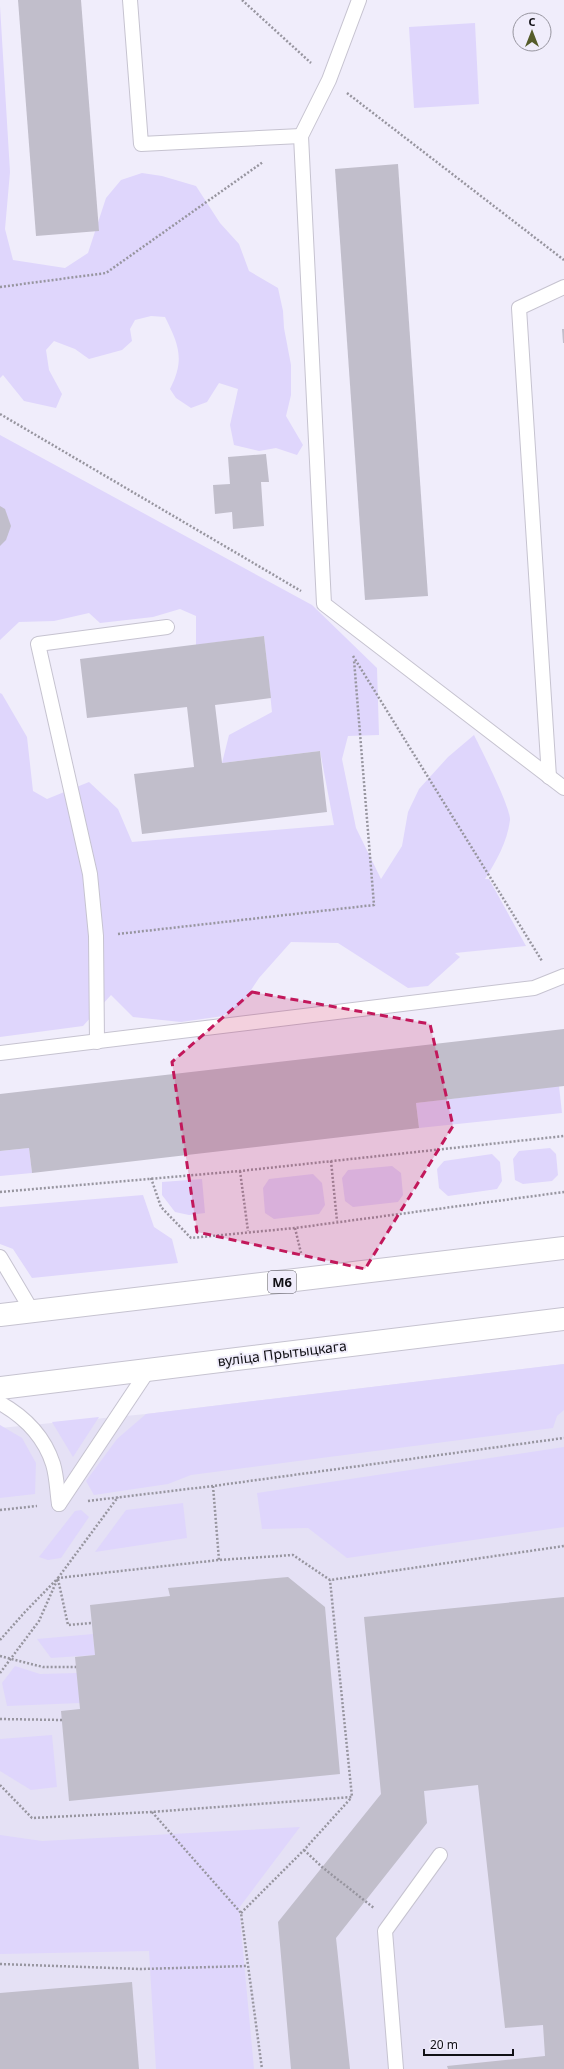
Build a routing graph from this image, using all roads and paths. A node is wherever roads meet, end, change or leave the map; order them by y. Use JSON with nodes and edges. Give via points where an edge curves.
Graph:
{"nodes":[{"id":1,"x":130,"y":0,"type":"edge"},
{"id":2,"x":242,"y":0,"type":"edge"},
{"id":3,"x":359,"y":0,"type":"edge"},
{"id":4,"x":329,"y":80,"type":"junction"},
{"id":5,"x":301,"y":136,"type":"junction"},
{"id":6,"x":268,"y":158,"type":"dead end"},
{"id":7,"x":564,"y":260,"type":"edge"},
{"id":8,"x":0,"y":287,"type":"edge"},
{"id":9,"x":564,"y":287,"type":"edge"},
{"id":10,"x":0,"y":414,"type":"edge"},
{"id":11,"x":324,"y":604,"type":"junction"},
{"id":12,"x":167,"y":627,"type":"dead end"},
{"id":13,"x":350,"y":651,"type":"dead end"},
{"id":14,"x":354,"y":658,"type":"junction"},
{"id":15,"x":549,"y":778,"type":"junction"},
{"id":16,"x":564,"y":788,"type":"edge"},
{"id":17,"x":96,"y":936,"type":"junction"},
{"id":18,"x":559,"y":978,"type":"edge"},
{"id":19,"x":97,"y":1042,"type":"junction"},
{"id":20,"x":0,"y":1053,"type":"edge"},
{"id":21,"x":564,"y":1136,"type":"edge"},
{"id":22,"x":331,"y":1161,"type":"junction"},
{"id":23,"x":240,"y":1171,"type":"junction"},
{"id":24,"x":151,"y":1178,"type":"junction"},
{"id":25,"x":0,"y":1192,"type":"edge"},
{"id":26,"x":564,"y":1192,"type":"edge"},
{"id":27,"x":337,"y":1221,"type":"junction"},
{"id":28,"x":248,"y":1231,"type":"junction"},
{"id":29,"x":564,"y":1248,"type":"edge"},
{"id":30,"x":0,"y":1257,"type":"edge"},
{"id":31,"x":32,"y":1311,"type":"junction"},
{"id":32,"x":0,"y":1315,"type":"edge"},
{"id":33,"x":564,"y":1319,"type":"edge"},
{"id":34,"x":149,"y":1369,"type":"junction"},
{"id":35,"x":0,"y":1388,"type":"edge"},
{"id":36,"x":0,"y":1403,"type":"edge"},
{"id":37,"x":564,"y":1438,"type":"edge"},
{"id":38,"x":213,"y":1486,"type":"junction"},
{"id":39,"x":118,"y":1497,"type":"junction"},
{"id":40,"x":59,"y":1504,"type":"junction"},
{"id":41,"x":0,"y":1510,"type":"edge"},
{"id":42,"x":564,"y":1546,"type":"edge"},
{"id":43,"x":219,"y":1560,"type":"junction"},
{"id":44,"x":58,"y":1578,"type":"junction"},
{"id":45,"x":330,"y":1580,"type":"junction"},
{"id":46,"x":92,"y":1623,"type":"dead end"},
{"id":47,"x":0,"y":1640,"type":"edge"},
{"id":48,"x":0,"y":1656,"type":"edge"},
{"id":49,"x":10,"y":1660,"type":"junction"},
{"id":50,"x":76,"y":1667,"type":"dead end"},
{"id":51,"x":0,"y":1673,"type":"edge"},
{"id":52,"x":0,"y":1719,"type":"edge"},
{"id":53,"x":62,"y":1720,"type":"dead end"},
{"id":54,"x":0,"y":1785,"type":"edge"},
{"id":55,"x":352,"y":1797,"type":"junction"},
{"id":56,"x":152,"y":1812,"type":"junction"},
{"id":57,"x":304,"y":1850,"type":"junction"},
{"id":58,"x":440,"y":1855,"type":"dead end"},
{"id":59,"x":241,"y":1913,"type":"junction"},
{"id":60,"x":392,"y":1921,"type":"junction"},
{"id":61,"x":0,"y":1964,"type":"edge"},
{"id":62,"x":247,"y":1966,"type":"junction"},
{"id":63,"x":262,"y":2069,"type":"edge"},
{"id":64,"x":396,"y":2069,"type":"edge"}],
"edges":[{"from":1,"to":5,"type":"lane","via":[[141,144]]},
{"from":2,"to":4,"type":"path"},
{"from":3,"to":4,"type":"lane"},
{"from":4,"to":5,"type":"lane"},
{"from":4,"to":7,"type":"path"},
{"from":5,"to":11,"type":"lane"},
{"from":6,"to":8,"type":"path","via":[[106,273]]},
{"from":9,"to":15,"type":"lane","via":[[519,308]]},
{"from":10,"to":11,"type":"path"},
{"from":11,"to":15,"type":"lane"},
{"from":12,"to":17,"type":"lane","via":[[38,644],[90,874]]},
{"from":13,"to":14,"type":"path"},
{"from":14,"to":17,"type":"path","via":[[374,905]]},
{"from":14,"to":18,"type":"path"},
{"from":15,"to":16,"type":"lane"},
{"from":17,"to":19,"type":"lane"},
{"from":18,"to":19,"type":"lane","via":[[534,988]]},
{"from":19,"to":20,"type":"lane"},
{"from":21,"to":22,"type":"path"},
{"from":22,"to":23,"type":"path"},
{"from":22,"to":27,"type":"path"},
{"from":23,"to":24,"type":"path"},
{"from":23,"to":28,"type":"path"},
{"from":24,"to":25,"type":"path"},
{"from":24,"to":28,"type":"path","via":[[160,1207],[191,1238]]},
{"from":26,"to":27,"type":"path"},
{"from":27,"to":28,"type":"path","via":[[296,1228]]},
{"from":29,"to":31,"type":"main road","number":"М6"},
{"from":30,"to":31,"type":"lane"},
{"from":31,"to":32,"type":"main road","number":"М6"},
{"from":33,"to":34,"type":"main road","name":"вуліца Прытыцкага"},
{"from":34,"to":35,"type":"main road","name":"вуліца Прытыцкага"},
{"from":34,"to":40,"type":"lane"},
{"from":36,"to":40,"type":"lane","via":[[14,1411],[38,1432],[53,1465]]},
{"from":37,"to":38,"type":"path"},
{"from":38,"to":39,"type":"path"},
{"from":38,"to":43,"type":"path"},
{"from":39,"to":40,"type":"path"},
{"from":39,"to":44,"type":"path"},
{"from":40,"to":41,"type":"path"},
{"from":42,"to":45,"type":"path"},
{"from":43,"to":44,"type":"path"},
{"from":43,"to":45,"type":"path","via":[[293,1555]]},
{"from":44,"to":46,"type":"path","via":[[68,1625]]},
{"from":44,"to":47,"type":"path"},
{"from":44,"to":49,"type":"path","via":[[39,1621]]},
{"from":45,"to":55,"type":"path"},
{"from":48,"to":49,"type":"path"},
{"from":49,"to":50,"type":"path","via":[[43,1667]]},
{"from":49,"to":51,"type":"path"},
{"from":52,"to":53,"type":"path"},
{"from":54,"to":56,"type":"path","via":[[32,1818]]},
{"from":55,"to":56,"type":"path"},
{"from":55,"to":57,"type":"path"},
{"from":56,"to":59,"type":"path"},
{"from":57,"to":59,"type":"path"},
{"from":57,"to":60,"type":"path"},
{"from":58,"to":60,"type":"lane"},
{"from":59,"to":62,"type":"path"},
{"from":60,"to":64,"type":"lane","via":[[385,1931]]},
{"from":61,"to":62,"type":"path","via":[[141,1969]]},
{"from":62,"to":63,"type":"path"}]}
